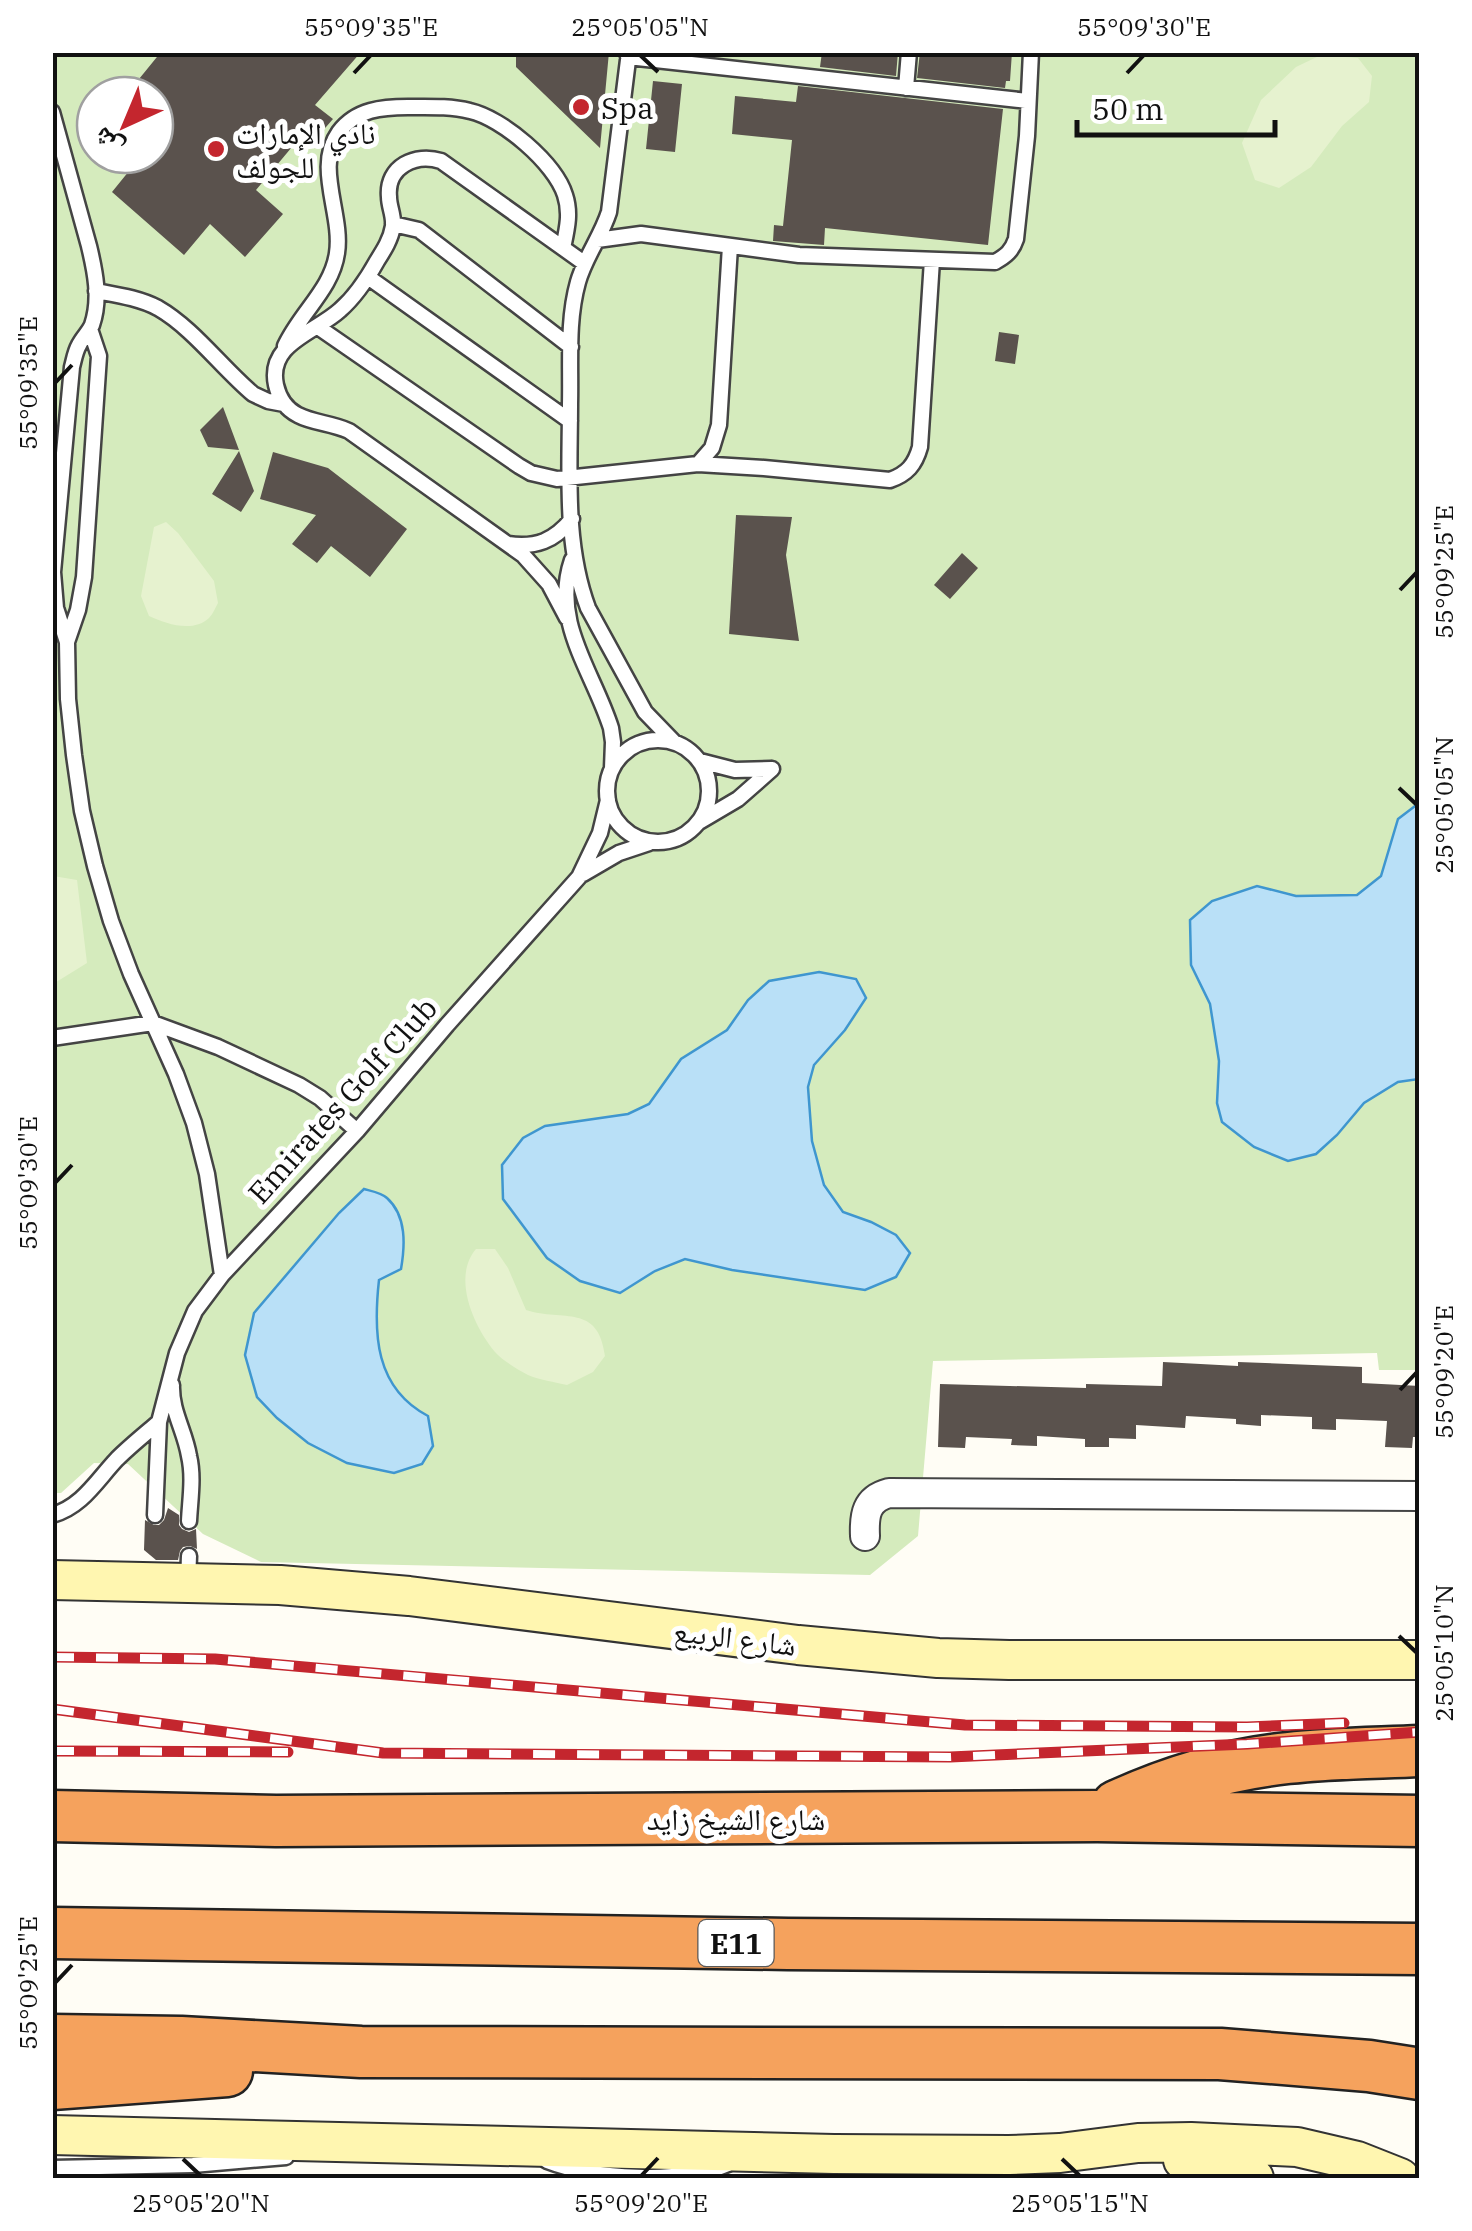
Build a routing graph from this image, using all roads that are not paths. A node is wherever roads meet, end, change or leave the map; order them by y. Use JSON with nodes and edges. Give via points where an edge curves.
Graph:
{"nodes":[{"id":1,"x":910,"y":52,"type":"edge"},
{"id":2,"x":1031,"y":52,"type":"edge"},
{"id":3,"x":628,"y":54,"type":"edge"},
{"id":4,"x":906,"y":88,"type":"junction"},
{"id":5,"x":1028,"y":102,"type":"junction"},
{"id":6,"x":52,"y":112,"type":"edge"},
{"id":7,"x":393,"y":224,"type":"junction"},
{"id":8,"x":597,"y":240,"type":"junction"},
{"id":9,"x":730,"y":246,"type":"junction"},
{"id":10,"x":563,"y":248,"type":"junction"},
{"id":11,"x":932,"y":260,"type":"junction"},
{"id":12,"x":584,"y":263,"type":"junction"},
{"id":13,"x":368,"y":277,"type":"junction"},
{"id":14,"x":96,"y":291,"type":"junction"},
{"id":15,"x":318,"y":327,"type":"junction"},
{"id":16,"x":90,"y":329,"type":"junction"},
{"id":17,"x":570,"y":347,"type":"junction"},
{"id":18,"x":284,"y":350,"type":"junction"},
{"id":19,"x":284,"y":404,"type":"junction"},
{"id":20,"x":570,"y":421,"type":"junction"},
{"id":21,"x":698,"y":464,"type":"junction"},
{"id":22,"x":570,"y":478,"type":"junction"},
{"id":23,"x":572,"y":519,"type":"junction"},
{"id":24,"x":507,"y":544,"type":"junction"},
{"id":25,"x":574,"y":554,"type":"junction"},
{"id":26,"x":567,"y":618,"type":"junction"},
{"id":27,"x":67,"y":642,"type":"junction"},
{"id":28,"x":674,"y":742,"type":"junction"},
{"id":29,"x":700,"y":762,"type":"junction"},
{"id":30,"x":612,"y":770,"type":"junction"},
{"id":31,"x":608,"y":800,"type":"junction"},
{"id":32,"x":698,"y":822,"type":"junction"},
{"id":33,"x":655,"y":842,"type":"junction"},
{"id":34,"x":579,"y":878,"type":"junction"},
{"id":35,"x":153,"y":1023,"type":"junction"},
{"id":36,"x":52,"y":1038,"type":"edge"},
{"id":37,"x":357,"y":1131,"type":"junction"},
{"id":38,"x":222,"y":1275,"type":"junction"},
{"id":39,"x":172,"y":1375,"type":"junction"},
{"id":40,"x":159,"y":1422,"type":"junction"},
{"id":41,"x":1420,"y":1496,"type":"edge"},
{"id":42,"x":52,"y":1515,"type":"edge"},
{"id":43,"x":156,"y":1515,"type":"dead end"},
{"id":44,"x":189,"y":1521,"type":"dead end"},
{"id":45,"x":865,"y":1536,"type":"dead end"},
{"id":46,"x":52,"y":1580,"type":"edge"},
{"id":47,"x":1420,"y":1660,"type":"edge"},
{"id":48,"x":1420,"y":1751,"type":"edge"},
{"id":49,"x":52,"y":1816,"type":"edge"},
{"id":50,"x":1097,"y":1816,"type":"junction"},
{"id":51,"x":1420,"y":1821,"type":"edge"},
{"id":52,"x":52,"y":1933,"type":"edge"},
{"id":53,"x":1420,"y":1948,"type":"edge"},
{"id":54,"x":52,"y":2040,"type":"edge"},
{"id":55,"x":1420,"y":2043,"type":"edge"},
{"id":56,"x":361,"y":2052,"type":"junction"},
{"id":57,"x":1220,"y":2054,"type":"junction"},
{"id":58,"x":1420,"y":2074,"type":"edge"},
{"id":59,"x":52,"y":2084,"type":"edge"},
{"id":60,"x":52,"y":2135,"type":"edge"},
{"id":61,"x":388,"y":2143,"type":"junction"},
{"id":62,"x":1086,"y":2150,"type":"junction"},
{"id":63,"x":834,"y":2154,"type":"junction"},
{"id":64,"x":52,"y":2168,"type":"edge"},
{"id":65,"x":982,"y":2178,"type":"edge"},
{"id":66,"x":1254,"y":2178,"type":"edge"},
{"id":67,"x":1400,"y":2178,"type":"edge"}],
"edges":[{"from":1,"to":4,"type":"lane"},
{"from":2,"to":5,"type":"lane"},
{"from":3,"to":4,"type":"lane"},
{"from":3,"to":8,"type":"lane","via":[[609,212]]},
{"from":4,"to":5,"type":"lane"},
{"from":5,"to":11,"type":"lane","via":[[1012,249],[995,262]]},
{"from":6,"to":14,"type":"lane"},
{"from":7,"to":10,"type":"lane","via":[[388,199],[394,174],[428,157]]},
{"from":7,"to":13,"type":"lane"},
{"from":7,"to":17,"type":"lane","via":[[419,230]]},
{"from":8,"to":9,"type":"lane","via":[[641,234]]},
{"from":8,"to":12,"type":"lane"},
{"from":9,"to":11,"type":"lane"},
{"from":9,"to":21,"type":"lane","via":[[718,426]]},
{"from":10,"to":12,"type":"lane"},
{"from":10,"to":18,"type":"lane","via":[[565,192],[548,166],[507,129],[453,108],[370,110],[339,132],[331,150],[334,267]]},
{"from":11,"to":21,"type":"lane","via":[[920,447],[901,476],[878,480]]},
{"from":12,"to":17,"type":"lane"},
{"from":13,"to":15,"type":"lane"},
{"from":13,"to":20,"type":"lane"},
{"from":14,"to":16,"type":"lane"},
{"from":14,"to":19,"type":"lane","via":[[158,308],[253,394]]},
{"from":15,"to":18,"type":"lane"},
{"from":15,"to":22,"type":"lane","via":[[519,466]]},
{"from":16,"to":27,"type":"lane","via":[[99,356],[84,577]]},
{"from":16,"to":27,"type":"lane","via":[[72,368],[52,572]]},
{"from":17,"to":20,"type":"lane"},
{"from":18,"to":19,"type":"lane","via":[[274,377]]},
{"from":19,"to":24,"type":"lane","via":[[309,420],[349,431]]},
{"from":20,"to":22,"type":"lane"},
{"from":21,"to":22,"type":"lane"},
{"from":22,"to":23,"type":"lane"},
{"from":23,"to":24,"type":"lane","via":[[551,540]]},
{"from":23,"to":25,"type":"lane"},
{"from":24,"to":26,"type":"lane","via":[[537,568]]},
{"from":25,"to":26,"type":"lane"},
{"from":25,"to":28,"type":"lane","via":[[588,608],[645,712]]},
{"from":26,"to":30,"type":"lane","via":[[611,728]]},
{"from":27,"to":35,"type":"lane","via":[[74,755],[90,848]]},
{"from":28,"to":29,"type":"lane"},
{"from":28,"to":30,"type":"lane","via":[[631,747]]},
{"from":29,"to":32,"type":"lane","via":[[709,792]]},
{"from":29,"to":32,"type":"lane","via":[[735,770],[772,768]]},
{"from":30,"to":31,"type":"lane"},
{"from":31,"to":33,"type":"lane","via":[[624,829]]},
{"from":31,"to":34,"type":"lane"},
{"from":32,"to":33,"type":"lane","via":[[686,834]]},
{"from":33,"to":34,"type":"lane","via":[[619,853]]},
{"from":34,"to":37,"type":"lane","name":"Emirates Golf Club"},
{"from":35,"to":36,"type":"lane"},
{"from":35,"to":37,"type":"lane","via":[[299,1085]]},
{"from":35,"to":38,"type":"lane","via":[[208,1174]]},
{"from":37,"to":38,"type":"lane","name":"Emirates Golf Club"},
{"from":38,"to":39,"type":"lane","name":"Emirates Golf Club","via":[[185,1332]]},
{"from":39,"to":40,"type":"lane","name":"Emirates Golf Club"},
{"from":39,"to":44,"type":"lane","name":"Emirates Golf Club","via":[[174,1409],[190,1456]]},
{"from":40,"to":42,"type":"lane","via":[[77,1503]]},
{"from":40,"to":43,"type":"lane","name":"Emirates Golf Club"},
{"from":41,"to":45,"type":"street","via":[[889,1493],[867,1509]]},
{"from":46,"to":47,"type":"main road","name":"شارع الربيع","via":[[171,1573],[938,1658]]},
{"from":48,"to":50,"type":"highway","via":[[1249,1764],[1171,1784]]},
{"from":49,"to":50,"type":"highway","name":"شارع الشيخ زايد"},
{"from":50,"to":51,"type":"highway","name":"شارع الشيخ زايد"},
{"from":52,"to":53,"type":"highway","number":"E11"},
{"from":54,"to":56,"type":"highway"},
{"from":55,"to":57,"type":"highway","via":[[1304,2041]]},
{"from":56,"to":57,"type":"highway"},
{"from":56,"to":59,"type":"highway","via":[[256,2070]]},
{"from":57,"to":58,"type":"highway"},
{"from":60,"to":61,"type":"main road"},
{"from":61,"to":63,"type":"main road"},
{"from":61,"to":64,"type":"lane","via":[[226,2163]]},
{"from":62,"to":63,"type":"main road"},
{"from":62,"to":66,"type":"main road","via":[[1190,2161]]},
{"from":62,"to":67,"type":"main road","via":[[1164,2142],[1297,2147]]},
{"from":63,"to":65,"type":"main road"}]}
